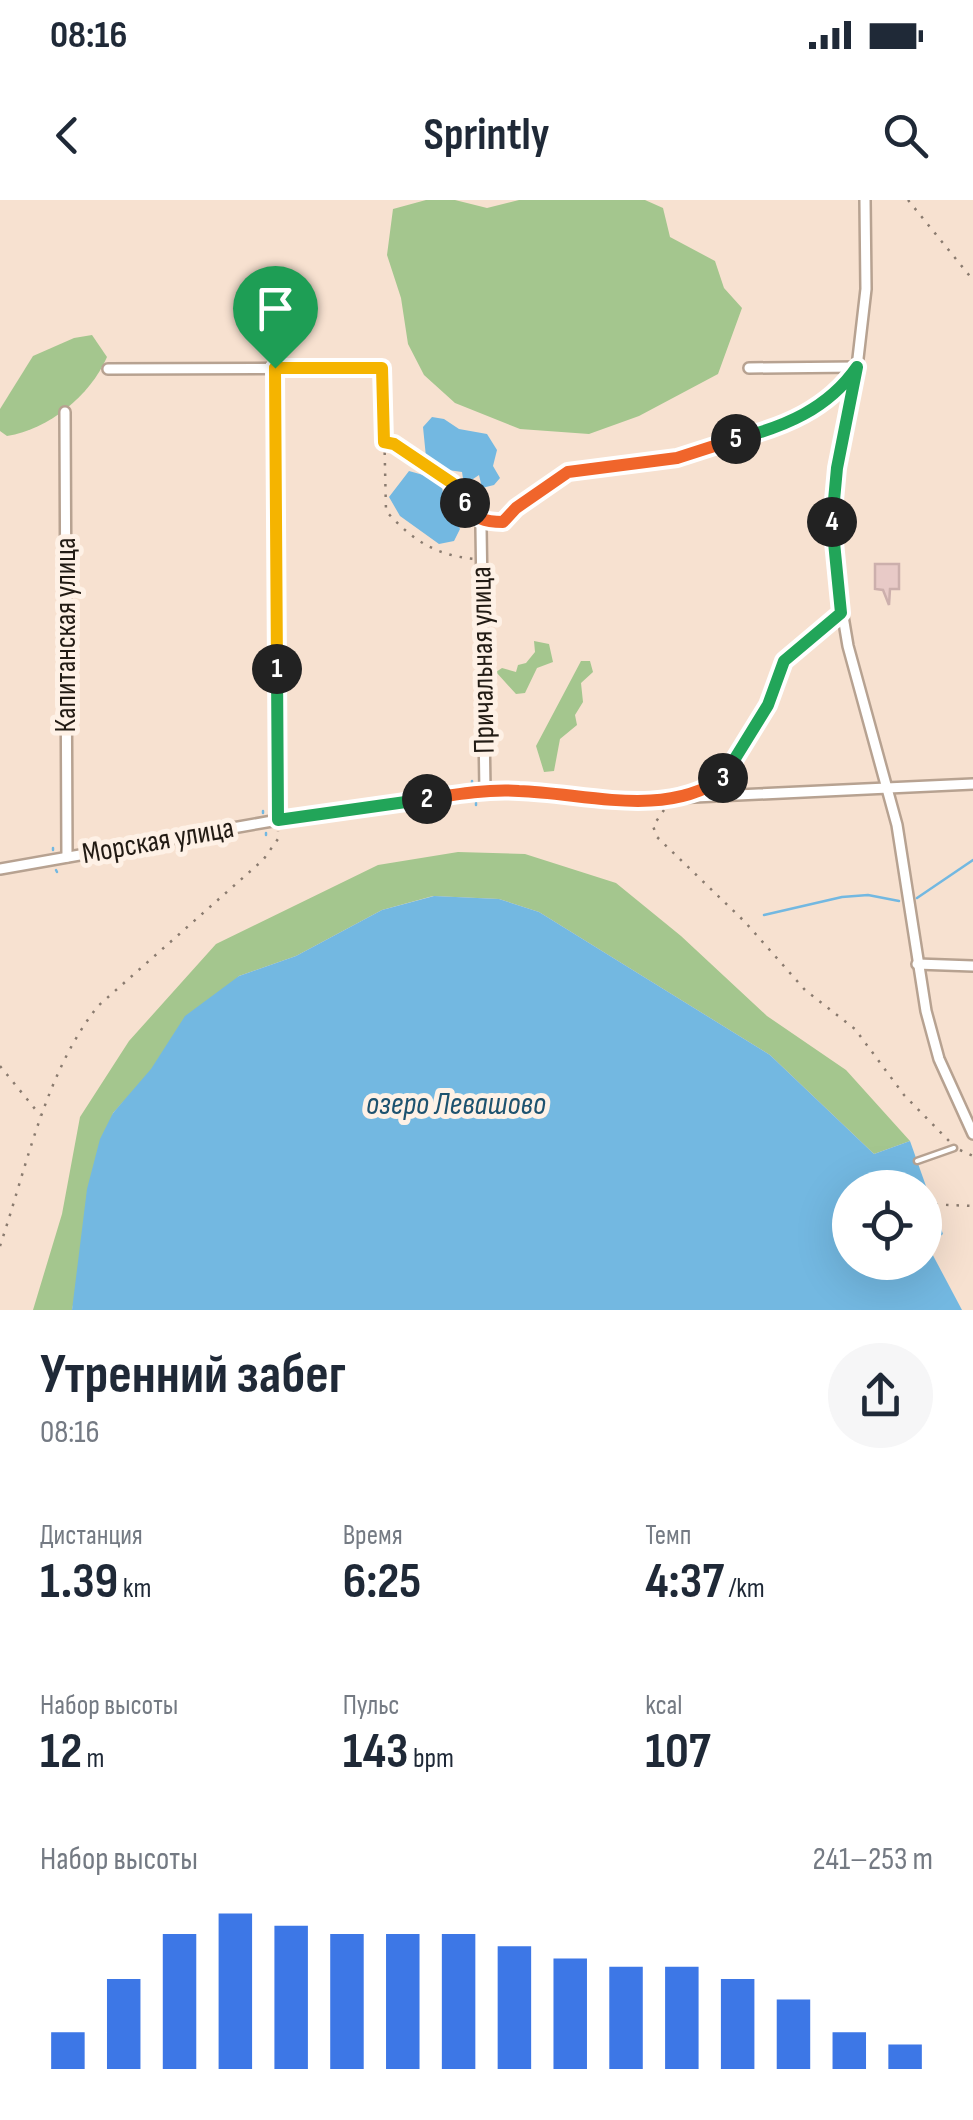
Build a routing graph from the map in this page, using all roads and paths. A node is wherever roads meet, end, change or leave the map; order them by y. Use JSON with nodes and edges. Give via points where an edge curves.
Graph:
{"nodes":[{"id":1,"x":864,"y":200,"type":"edge"},
{"id":2,"x":908,"y":200,"type":"edge"},
{"id":3,"x":973,"y":280,"type":"edge"},
{"id":4,"x":857,"y":367,"type":"junction"},
{"id":5,"x":275,"y":368,"type":"junction"},
{"id":6,"x":382,"y":368,"type":"joint"},
{"id":7,"x":749,"y":368,"type":"dead end"},
{"id":8,"x":108,"y":369,"type":"dead end"},
{"id":9,"x":65,"y":412,"type":"dead end"},
{"id":10,"x":384,"y":442,"type":"junction"},
{"id":11,"x":484,"y":525,"type":"junction"},
{"id":12,"x":481,"y":559,"type":"junction"},
{"id":13,"x":841,"y":613,"type":"junction"},
{"id":14,"x":973,"y":784,"type":"edge"},
{"id":15,"x":887,"y":786,"type":"junction"},
{"id":16,"x":484,"y":791,"type":"junction"},
{"id":17,"x":690,"y":795,"type":"junction"},
{"id":18,"x":666,"y":808,"type":"dead end"},
{"id":19,"x":278,"y":820,"type":"junction"},
{"id":20,"x":67,"y":857,"type":"junction"},
{"id":21,"x":0,"y":869,"type":"edge"},
{"id":22,"x":916,"y":964,"type":"junction"},
{"id":23,"x":973,"y":966,"type":"edge"},
{"id":24,"x":0,"y":1066,"type":"edge"},
{"id":25,"x":42,"y":1117,"type":"junction"},
{"id":26,"x":973,"y":1134,"type":"edge"},
{"id":27,"x":954,"y":1148,"type":"junction"},
{"id":28,"x":973,"y":1156,"type":"edge"},
{"id":29,"x":917,"y":1161,"type":"dead end"},
{"id":30,"x":942,"y":1204,"type":"edge"},
{"id":31,"x":973,"y":1206,"type":"edge"},
{"id":32,"x":0,"y":1246,"type":"edge"}],
"edges":[{"from":1,"to":4,"type":"street","via":[[866,289]]},
{"from":2,"to":3,"type":"path"},
{"from":4,"to":7,"type":"street"},
{"from":4,"to":11,"type":"path","via":[[840,391],[776,429],[677,458],[568,472],[503,522]]},
{"from":4,"to":13,"type":"street","via":[[832,503]]},
{"from":5,"to":6,"type":"street"},
{"from":5,"to":8,"type":"street"},
{"from":5,"to":19,"type":"street"},
{"from":6,"to":10,"type":"path"},
{"from":9,"to":20,"type":"street","name":"Капитанская улица"},
{"from":10,"to":11,"type":"path","via":[[452,483]]},
{"from":10,"to":12,"type":"path","via":[[386,511],[443,556]]},
{"from":11,"to":12,"type":"street","name":"Причальная улица"},
{"from":12,"to":16,"type":"street","name":"Причальная улица"},
{"from":13,"to":15,"type":"street"},
{"from":13,"to":17,"type":"path","via":[[784,661],[768,705],[730,770]]},
{"from":14,"to":15,"type":"street","name":"Морская улица"},
{"from":15,"to":17,"type":"street","name":"Морская улица"},
{"from":15,"to":22,"type":"street"},
{"from":16,"to":17,"type":"street","name":"Морская улица","via":[[631,800]]},
{"from":16,"to":19,"type":"street","name":"Морская улица"},
{"from":18,"to":27,"type":"path","via":[[653,826],[657,837],[806,990],[855,1028]]},
{"from":19,"to":20,"type":"street","name":"Морская улица"},
{"from":19,"to":25,"type":"path","via":[[278,838],[263,860],[98,1006],[58,1072]]},
{"from":20,"to":21,"type":"street","name":"Морская улица"},
{"from":22,"to":23,"type":"street"},
{"from":22,"to":26,"type":"street","via":[[939,1060]]},
{"from":24,"to":25,"type":"path"},
{"from":25,"to":32,"type":"path"},
{"from":27,"to":28,"type":"path"},
{"from":27,"to":29,"type":"lane"},
{"from":30,"to":31,"type":"path"}]}
